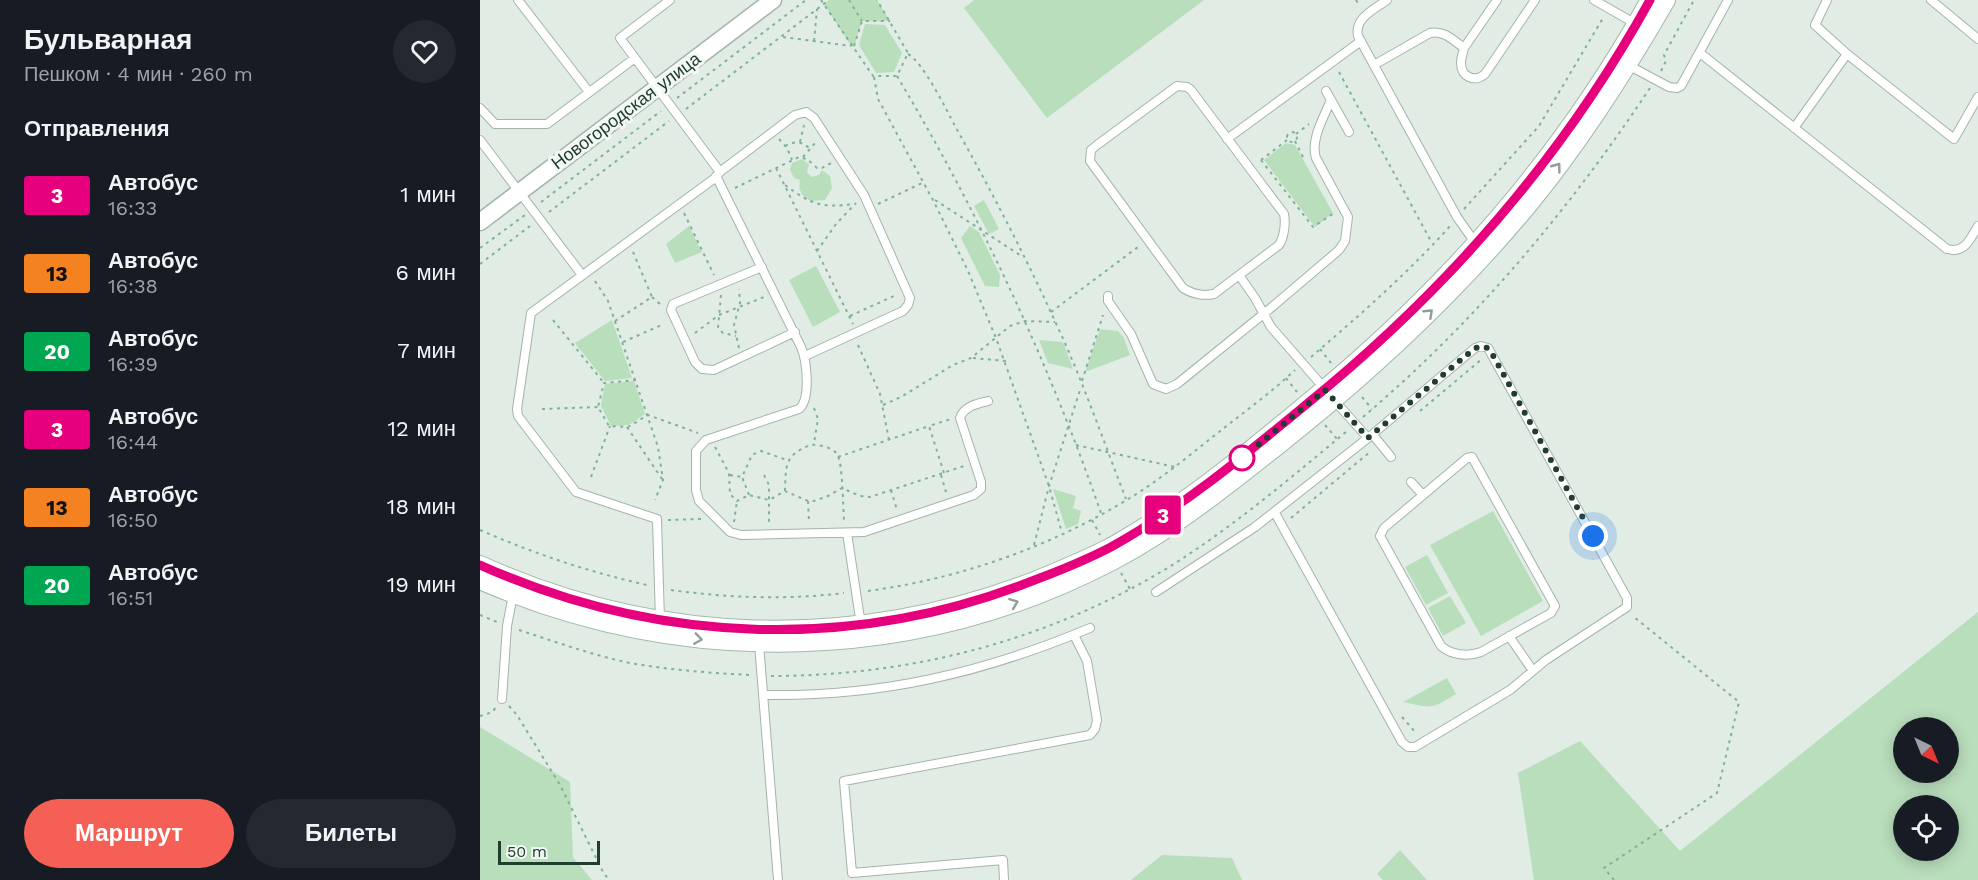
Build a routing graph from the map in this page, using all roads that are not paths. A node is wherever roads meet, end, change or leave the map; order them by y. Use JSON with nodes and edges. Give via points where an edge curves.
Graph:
{"nodes":[{"id":1,"x":518,"y":0,"type":"edge"},
{"id":2,"x":670,"y":0,"type":"edge"},
{"id":3,"x":773,"y":0,"type":"edge"},
{"id":4,"x":1387,"y":0,"type":"edge"},
{"id":5,"x":1497,"y":0,"type":"edge"},
{"id":6,"x":1535,"y":0,"type":"edge"},
{"id":7,"x":1594,"y":0,"type":"edge"},
{"id":8,"x":1650,"y":0,"type":"edge"},
{"id":9,"x":1666,"y":0,"type":"edge"},
{"id":10,"x":1728,"y":0,"type":"edge"},
{"id":11,"x":1827,"y":0,"type":"edge"},
{"id":12,"x":1931,"y":0,"type":"edge"},
{"id":13,"x":1642,"y":28,"type":"junction"},
{"id":14,"x":1978,"y":39,"type":"edge"},
{"id":15,"x":1361,"y":41,"type":"junction"},
{"id":16,"x":1464,"y":48,"type":"junction"},
{"id":17,"x":1700,"y":53,"type":"junction"},
{"id":18,"x":1847,"y":54,"type":"junction"},
{"id":19,"x":635,"y":58,"type":"junction"},
{"id":20,"x":1623,"y":61,"type":"junction"},
{"id":21,"x":1374,"y":65,"type":"junction"},
{"id":22,"x":657,"y":87,"type":"junction"},
{"id":23,"x":1326,"y":91,"type":"dead end"},
{"id":24,"x":589,"y":92,"type":"junction"},
{"id":25,"x":1978,"y":97,"type":"edge"},
{"id":26,"x":1331,"y":100,"type":"junction"},
{"id":27,"x":481,"y":112,"type":"edge"},
{"id":28,"x":1794,"y":128,"type":"junction"},
{"id":29,"x":1349,"y":132,"type":"dead end"},
{"id":30,"x":1227,"y":139,"type":"junction"},
{"id":31,"x":480,"y":140,"type":"edge"},
{"id":32,"x":718,"y":174,"type":"junction"},
{"id":33,"x":519,"y":192,"type":"junction"},
{"id":34,"x":480,"y":222,"type":"edge"},
{"id":35,"x":1978,"y":226,"type":"edge"},
{"id":36,"x":1481,"y":250,"type":"junction"},
{"id":37,"x":762,"y":267,"type":"junction"},
{"id":38,"x":585,"y":273,"type":"junction"},
{"id":39,"x":1239,"y":275,"type":"junction"},
{"id":40,"x":1108,"y":299,"type":"road end"},
{"id":41,"x":1264,"y":314,"type":"junction"},
{"id":42,"x":795,"y":332,"type":"junction"},
{"id":43,"x":805,"y":356,"type":"junction"},
{"id":44,"x":1329,"y":395,"type":"junction"},
{"id":45,"x":988,"y":401,"type":"dead end"},
{"id":46,"x":1370,"y":436,"type":"junction"},
{"id":47,"x":1391,"y":457,"type":"dead end"},
{"id":48,"x":1411,"y":482,"type":"dead end"},
{"id":49,"x":1423,"y":495,"type":"junction"},
{"id":50,"x":1275,"y":513,"type":"junction"},
{"id":51,"x":846,"y":533,"type":"junction"},
{"id":52,"x":480,"y":565,"type":"edge"},
{"id":53,"x":480,"y":580,"type":"edge"},
{"id":54,"x":515,"y":588,"type":"junction"},
{"id":55,"x":1156,"y":592,"type":"dead end"},
{"id":56,"x":661,"y":627,"type":"junction"},
{"id":57,"x":1090,"y":628,"type":"dead end"},
{"id":58,"x":862,"y":631,"type":"junction"},
{"id":59,"x":1074,"y":635,"type":"junction"},
{"id":60,"x":1509,"y":636,"type":"junction"},
{"id":61,"x":759,"y":644,"type":"junction"},
{"id":62,"x":1533,"y":671,"type":"junction"},
{"id":63,"x":763,"y":694,"type":"junction"},
{"id":64,"x":502,"y":699,"type":"road end"},
{"id":65,"x":778,"y":880,"type":"edge"},
{"id":66,"x":1004,"y":880,"type":"edge"}],
"edges":[{"from":1,"to":24,"type":"lane"},
{"from":2,"to":19,"type":"lane","via":[[620,38]]},
{"from":3,"to":22,"type":"street","name":"Новогородская улица"},
{"from":4,"to":15,"type":"lane","via":[[1359,22],[1356,28]]},
{"from":5,"to":16,"type":"lane"},
{"from":6,"to":16,"type":"lane","via":[[1479,79],[1468,77],[1462,69]]},
{"from":7,"to":13,"type":"lane"},
{"from":8,"to":13,"type":"street"},
{"from":9,"to":13,"type":"street"},
{"from":10,"to":17,"type":"lane"},
{"from":11,"to":18,"type":"lane","via":[[1815,25]]},
{"from":12,"to":14,"type":"lane"},
{"from":13,"to":20,"type":"street"},
{"from":15,"to":21,"type":"lane"},
{"from":15,"to":30,"type":"lane"},
{"from":16,"to":21,"type":"lane","via":[[1444,34],[1430,33]]},
{"from":17,"to":20,"type":"lane","via":[[1677,88]]},
{"from":17,"to":28,"type":"lane"},
{"from":18,"to":25,"type":"lane","via":[[1954,139]]},
{"from":18,"to":28,"type":"lane"},
{"from":19,"to":22,"type":"lane"},
{"from":19,"to":24,"type":"lane"},
{"from":20,"to":36,"type":"street"},
{"from":21,"to":36,"type":"lane","via":[[1457,217]]},
{"from":22,"to":32,"type":"lane"},
{"from":22,"to":33,"type":"street","name":"Новогородская улица"},
{"from":23,"to":26,"type":"lane"},
{"from":24,"to":27,"type":"lane","via":[[543,125],[495,124]]},
{"from":26,"to":29,"type":"lane"},
{"from":26,"to":41,"type":"lane","via":[[1314,149],[1347,214],[1345,241]]},
{"from":28,"to":35,"type":"lane","via":[[1947,249],[1963,248]]},
{"from":30,"to":39,"type":"lane","via":[[1285,218],[1279,245]]},
{"from":30,"to":39,"type":"lane","via":[[1191,90],[1182,86],[1172,89],[1089,155],[1092,166],[1183,288],[1207,296]]},
{"from":31,"to":33,"type":"lane"},
{"from":32,"to":37,"type":"lane"},
{"from":32,"to":38,"type":"lane"},
{"from":32,"to":43,"type":"lane","via":[[795,115],[806,112],[814,117],[862,191],[909,302],[903,311]]},
{"from":33,"to":34,"type":"street","name":"Новогородская улица"},
{"from":33,"to":38,"type":"lane"},
{"from":36,"to":44,"type":"street","via":[[1437,286]]},
{"from":37,"to":42,"type":"lane"},
{"from":37,"to":42,"type":"lane","via":[[673,304],[671,310],[685,341],[698,366],[706,371]]},
{"from":38,"to":56,"type":"lane","via":[[530,315],[518,416],[576,492],[657,520]]},
{"from":39,"to":41,"type":"lane"},
{"from":40,"to":41,"type":"lane","via":[[1131,334],[1150,379],[1166,389]]},
{"from":41,"to":44,"type":"lane"},
{"from":42,"to":43,"type":"lane"},
{"from":43,"to":51,"type":"lane","via":[[806,399],[799,409],[702,442],[696,451],[696,490],[701,504],[733,533]]},
{"from":44,"to":46,"type":"lane"},
{"from":44,"to":58,"type":"street","via":[[1170,511],[1108,548],[969,604]]},
{"from":45,"to":51,"type":"lane","via":[[967,408],[961,416],[981,489],[974,495],[870,531]]},
{"from":46,"to":47,"type":"lane"},
{"from":46,"to":50,"type":"lane"},
{"from":46,"to":62,"type":"lane","via":[[1475,348],[1488,348],[1628,604]]},
{"from":48,"to":49,"type":"lane"},
{"from":49,"to":60,"type":"lane","via":[[1384,528],[1380,536],[1439,644],[1448,651],[1474,655]]},
{"from":49,"to":60,"type":"lane","via":[[1469,457],[1475,459],[1555,606],[1551,613]]},
{"from":50,"to":55,"type":"lane"},
{"from":50,"to":62,"type":"lane","via":[[1405,746],[1415,747],[1510,690]]},
{"from":51,"to":58,"type":"lane"},
{"from":52,"to":54,"type":"street"},
{"from":53,"to":54,"type":"street"},
{"from":54,"to":56,"type":"street","via":[[561,597]]},
{"from":54,"to":64,"type":"lane","via":[[507,626]]},
{"from":56,"to":58,"type":"street"},
{"from":56,"to":61,"type":"street","one_way":true,"via":[[714,641]]},
{"from":57,"to":59,"type":"lane"},
{"from":58,"to":61,"type":"street","via":[[832,641]]},
{"from":59,"to":63,"type":"lane","via":[[1004,661],[925,681],[857,691]]},
{"from":59,"to":66,"type":"lane","via":[[1086,661],[1097,720],[1090,735],[844,781],[852,873],[1004,860]]},
{"from":60,"to":62,"type":"lane"},
{"from":61,"to":63,"type":"lane"},
{"from":63,"to":65,"type":"lane"}]}
